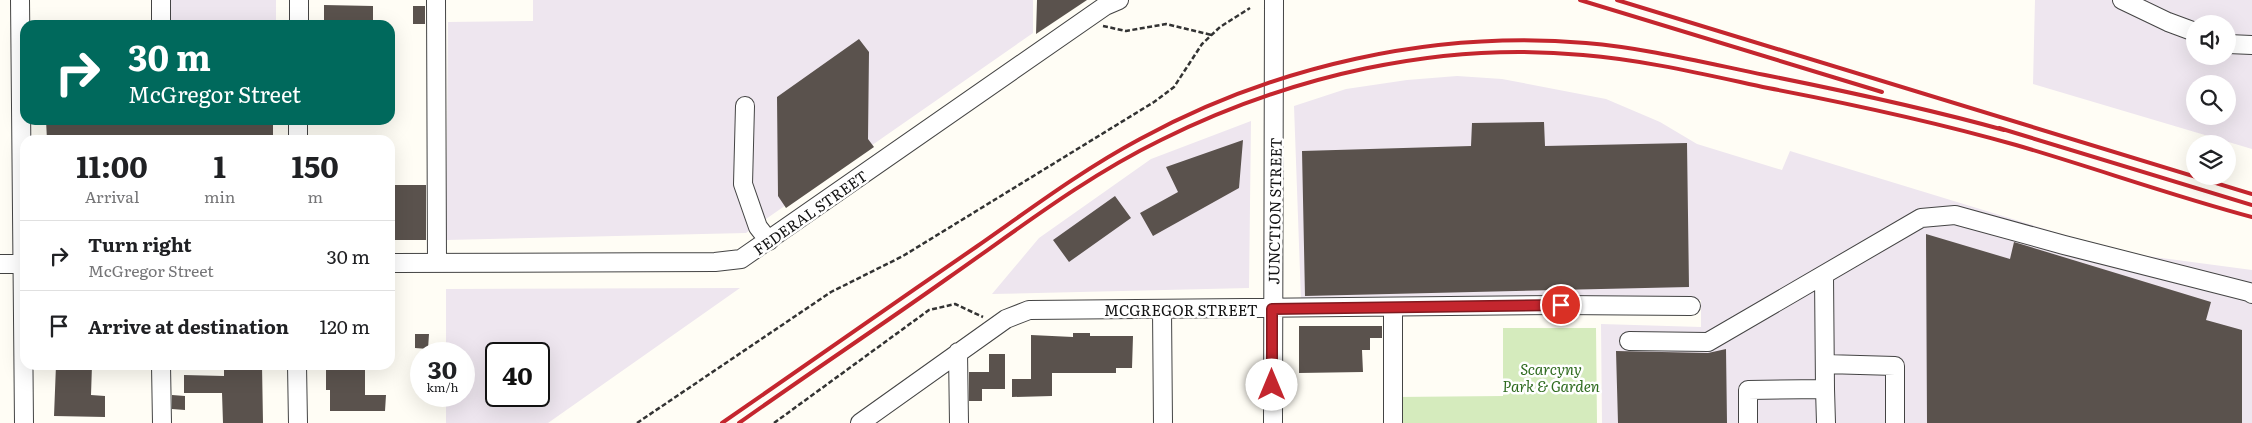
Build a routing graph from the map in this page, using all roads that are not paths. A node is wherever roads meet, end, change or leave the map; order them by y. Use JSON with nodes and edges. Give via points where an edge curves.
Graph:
{"nodes":[{"id":1,"x":20,"y":0,"type":"edge"},
{"id":2,"x":161,"y":0,"type":"edge"},
{"id":3,"x":299,"y":0,"type":"edge"},
{"id":4,"x":436,"y":0,"type":"edge"},
{"id":5,"x":1119,"y":0,"type":"edge"},
{"id":6,"x":1274,"y":0,"type":"edge"},
{"id":7,"x":2122,"y":0,"type":"edge"},
{"id":8,"x":20,"y":20,"type":"edge"},
{"id":9,"x":161,"y":20,"type":"edge"},
{"id":10,"x":299,"y":20,"type":"edge"},
{"id":11,"x":2186,"y":29,"type":"edge"},
{"id":12,"x":2236,"y":44,"type":"edge"},
{"id":13,"x":2252,"y":45,"type":"edge"},
{"id":14,"x":745,"y":106,"type":"dead end"},
{"id":15,"x":769,"y":241,"type":"junction"},
{"id":16,"x":437,"y":262,"type":"junction"},
{"id":17,"x":395,"y":263,"type":"edge"},
{"id":18,"x":0,"y":264,"type":"edge"},
{"id":19,"x":20,"y":264,"type":"edge"},
{"id":20,"x":1824,"y":276,"type":"junction"},
{"id":21,"x":2252,"y":294,"type":"edge"},
{"id":22,"x":1691,"y":306,"type":"dead end"},
{"id":23,"x":1393,"y":307,"type":"junction"},
{"id":24,"x":1272,"y":309,"type":"junction"},
{"id":25,"x":1162,"y":310,"type":"junction"},
{"id":26,"x":1629,"y":341,"type":"dead end"},
{"id":27,"x":958,"y":352,"type":"junction"},
{"id":28,"x":1825,"y":364,"type":"junction"},
{"id":29,"x":24,"y":370,"type":"edge"},
{"id":30,"x":161,"y":370,"type":"edge"},
{"id":31,"x":297,"y":370,"type":"edge"},
{"id":32,"x":1825,"y":389,"type":"junction"},
{"id":33,"x":24,"y":423,"type":"edge"},
{"id":34,"x":162,"y":423,"type":"edge"},
{"id":35,"x":298,"y":423,"type":"edge"},
{"id":36,"x":860,"y":423,"type":"edge"},
{"id":37,"x":959,"y":423,"type":"edge"},
{"id":38,"x":1163,"y":423,"type":"edge"},
{"id":39,"x":1272,"y":423,"type":"edge"},
{"id":40,"x":1393,"y":423,"type":"edge"},
{"id":41,"x":1748,"y":423,"type":"edge"},
{"id":42,"x":1826,"y":423,"type":"edge"},
{"id":43,"x":1895,"y":423,"type":"edge"}],
"edges":[{"from":1,"to":8,"type":"street"},
{"from":2,"to":9,"type":"street"},
{"from":3,"to":10,"type":"street"},
{"from":4,"to":16,"type":"street"},
{"from":5,"to":15,"type":"street","name":"FEDERAL STREET","via":[[1105,6]]},
{"from":6,"to":24,"type":"street","name":"JUNCTION STREET"},
{"from":7,"to":11,"type":"street"},
{"from":12,"to":13,"type":"street"},
{"from":14,"to":15,"type":"street","via":[[743,184],[758,227]]},
{"from":15,"to":16,"type":"street","name":"FEDERAL STREET","via":[[741,259],[716,262]]},
{"from":16,"to":17,"type":"street","name":"FEDERAL STREET"},
{"from":18,"to":19,"type":"street"},
{"from":20,"to":21,"type":"street","via":[[1921,218],[1955,215]]},
{"from":20,"to":26,"type":"street","via":[[1708,342]]},
{"from":20,"to":28,"type":"street"},
{"from":22,"to":23,"type":"street","name":"MCGREGOR STREET"},
{"from":23,"to":24,"type":"street","name":"MCGREGOR STREET"},
{"from":23,"to":40,"type":"street"},
{"from":24,"to":25,"type":"street","name":"MCGREGOR STREET"},
{"from":24,"to":39,"type":"street","name":"JUNCTION STREET"},
{"from":25,"to":27,"type":"street","name":"MCGREGOR STREET","via":[[1029,310],[997,325]]},
{"from":25,"to":38,"type":"street"},
{"from":27,"to":36,"type":"street","name":"MCGREGOR STREET"},
{"from":27,"to":37,"type":"street"},
{"from":28,"to":32,"type":"street"},
{"from":28,"to":43,"type":"street","via":[[1895,366]]},
{"from":29,"to":33,"type":"street"},
{"from":30,"to":34,"type":"street"},
{"from":31,"to":35,"type":"street"},
{"from":32,"to":41,"type":"street","via":[[1748,390]]},
{"from":32,"to":42,"type":"street"}]}
